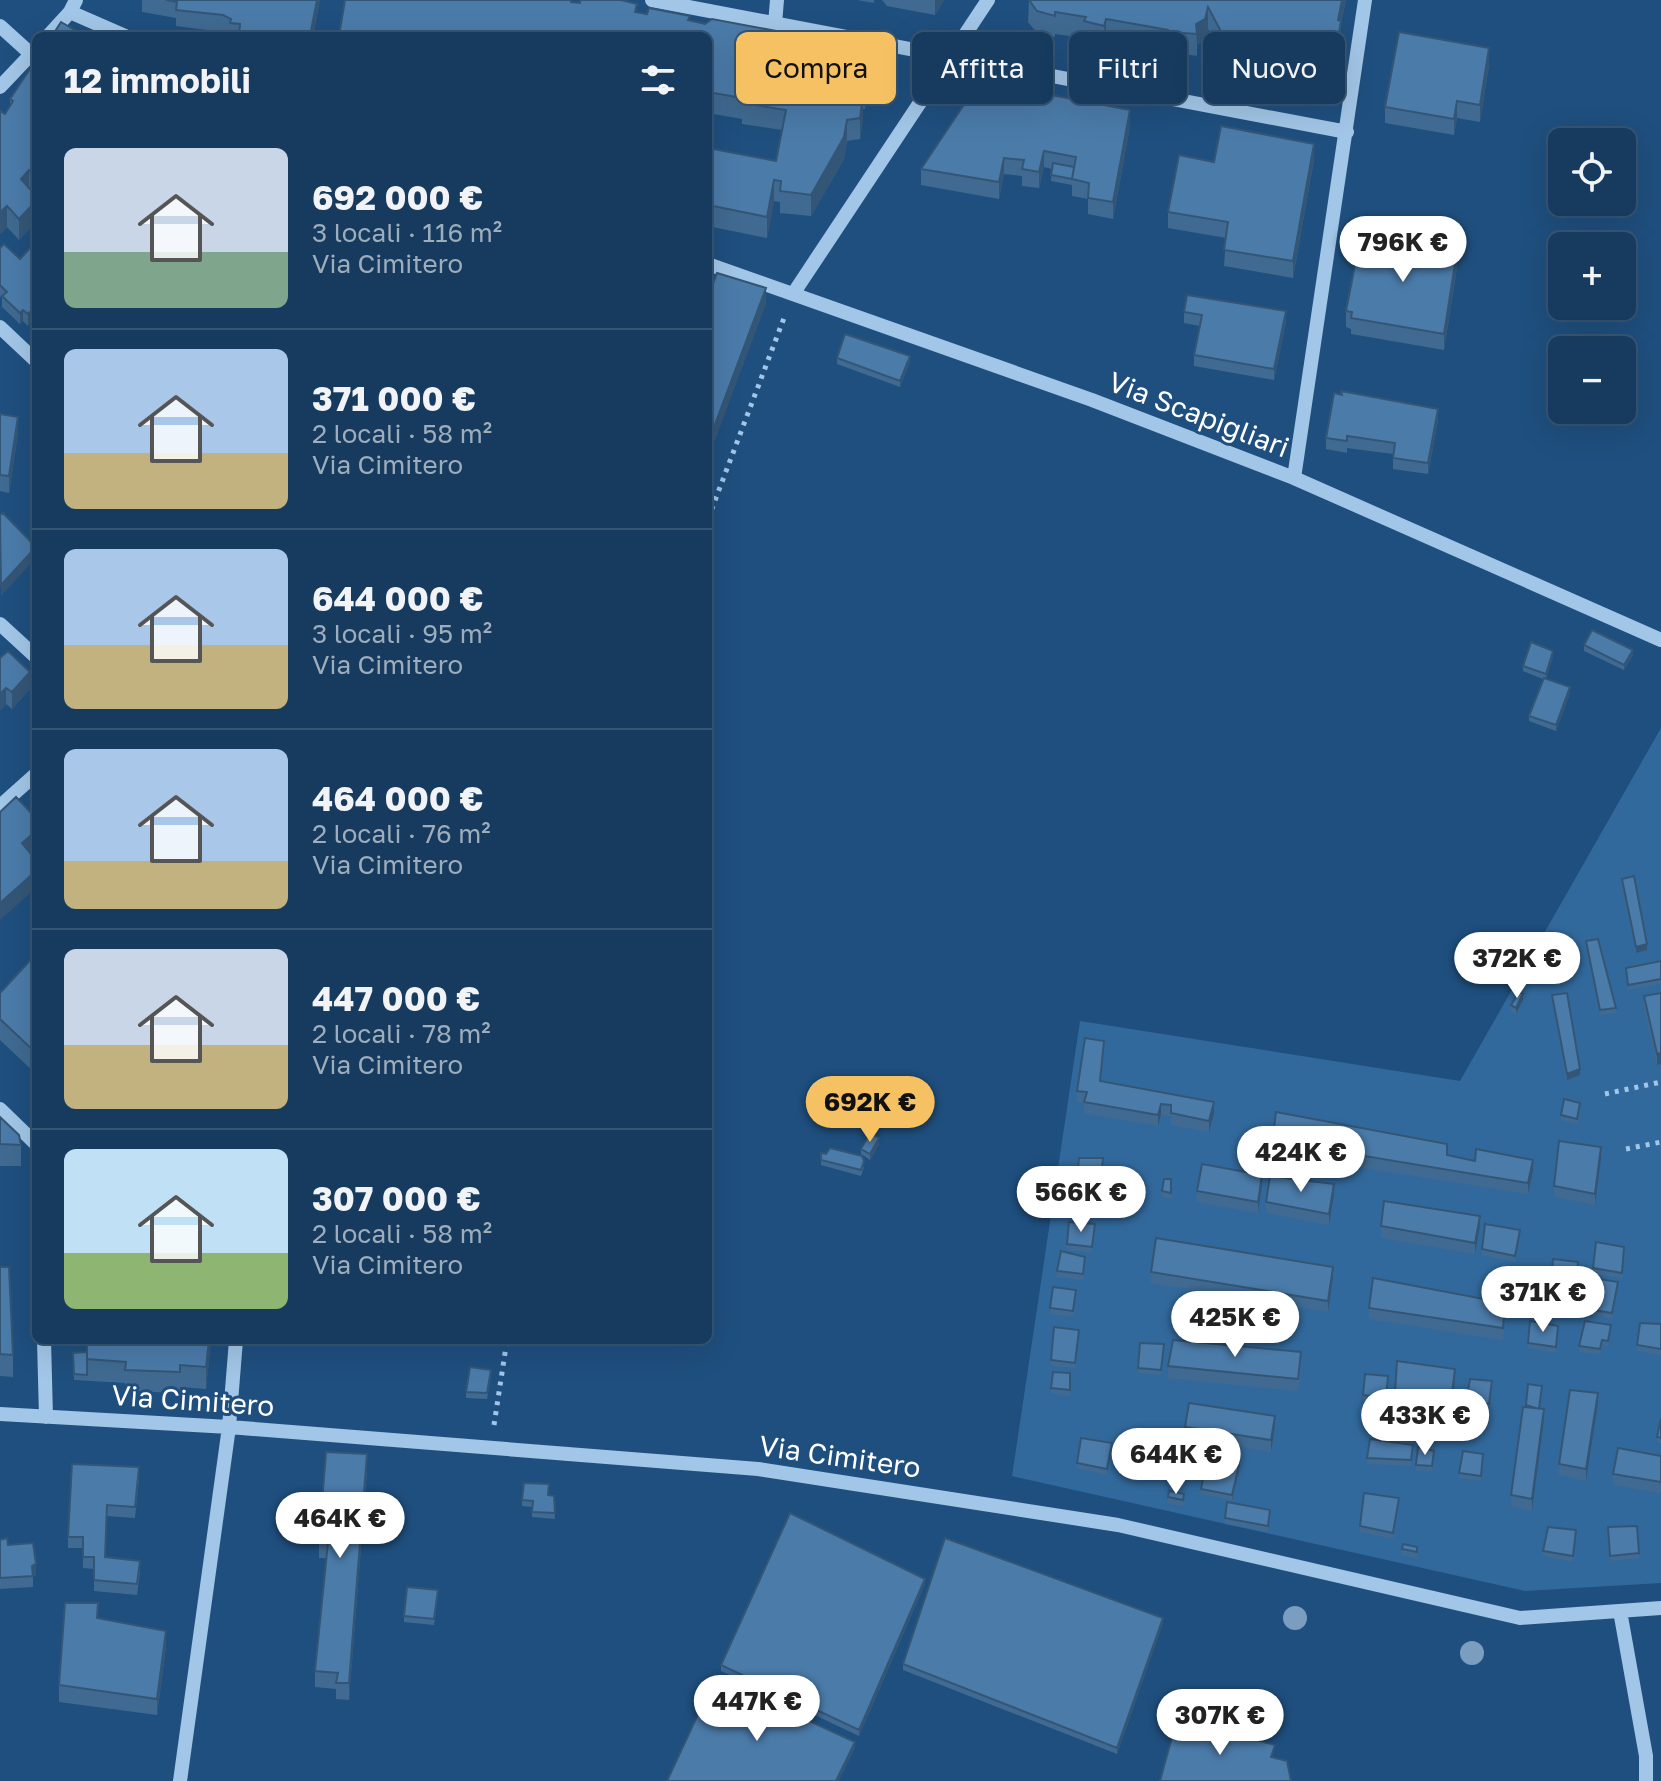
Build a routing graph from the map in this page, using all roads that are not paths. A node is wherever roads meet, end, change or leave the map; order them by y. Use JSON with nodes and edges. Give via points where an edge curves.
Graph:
{"nodes":[{"id":1,"x":652,"y":0,"type":"edge"},
{"id":2,"x":777,"y":0,"type":"edge"},
{"id":3,"x":988,"y":0,"type":"edge"},
{"id":4,"x":1365,"y":0,"type":"edge"},
{"id":5,"x":73,"y":6,"type":"edge"},
{"id":6,"x":775,"y":24,"type":"junction"},
{"id":7,"x":0,"y":26,"type":"edge"},
{"id":8,"x":51,"y":32,"type":"edge"},
{"id":9,"x":118,"y":32,"type":"edge"},
{"id":10,"x":967,"y":32,"type":"edge"},
{"id":11,"x":912,"y":50,"type":"edge"},
{"id":12,"x":32,"y":51,"type":"edge"},
{"id":13,"x":32,"y":53,"type":"edge"},
{"id":14,"x":1053,"y":76,"type":"edge"},
{"id":15,"x":0,"y":87,"type":"edge"},
{"id":16,"x":920,"y":104,"type":"edge"},
{"id":17,"x":1347,"y":132,"type":"junction"},
{"id":18,"x":712,"y":265,"type":"edge"},
{"id":19,"x":793,"y":294,"type":"junction"},
{"id":20,"x":0,"y":327,"type":"edge"},
{"id":21,"x":32,"y":357,"type":"edge"},
{"id":22,"x":1294,"y":478,"type":"junction"},
{"id":23,"x":0,"y":624,"type":"edge"},
{"id":24,"x":1661,"y":640,"type":"edge"},
{"id":25,"x":32,"y":653,"type":"edge"},
{"id":26,"x":32,"y":778,"type":"edge"},
{"id":27,"x":0,"y":806,"type":"edge"},
{"id":28,"x":0,"y":1109,"type":"edge"},
{"id":29,"x":32,"y":1140,"type":"edge"},
{"id":30,"x":44,"y":1344,"type":"edge"},
{"id":31,"x":236,"y":1344,"type":"edge"},
{"id":32,"x":0,"y":1414,"type":"edge"},
{"id":33,"x":46,"y":1417,"type":"junction"},
{"id":34,"x":229,"y":1427,"type":"junction"},
{"id":35,"x":1661,"y":1608,"type":"edge"},
{"id":36,"x":1620,"y":1611,"type":"junction"},
{"id":37,"x":180,"y":1781,"type":"edge"},
{"id":38,"x":1646,"y":1781,"type":"edge"}],
"edges":[{"from":1,"to":6,"type":"street"},
{"from":2,"to":6,"type":"street"},
{"from":3,"to":10,"type":"street"},
{"from":4,"to":17,"type":"street"},
{"from":5,"to":8,"type":"street"},
{"from":5,"to":9,"type":"street"},
{"from":6,"to":11,"type":"street"},
{"from":7,"to":12,"type":"street"},
{"from":13,"to":15,"type":"street"},
{"from":14,"to":17,"type":"street"},
{"from":16,"to":19,"type":"street"},
{"from":17,"to":22,"type":"street"},
{"from":18,"to":19,"type":"street","name":"Via Scapigliari"},
{"from":19,"to":22,"type":"street","name":"Via Scapigliari"},
{"from":20,"to":21,"type":"street"},
{"from":22,"to":24,"type":"street","name":"Via Scapigliari"},
{"from":23,"to":25,"type":"street"},
{"from":26,"to":27,"type":"street"},
{"from":28,"to":29,"type":"street"},
{"from":30,"to":33,"type":"street"},
{"from":31,"to":34,"type":"street"},
{"from":32,"to":33,"type":"street","name":"Via Cimitero"},
{"from":33,"to":34,"type":"street","name":"Via Cimitero"},
{"from":34,"to":36,"type":"street","name":"Via Cimitero","via":[[758,1469],[1118,1525],[1520,1618]]},
{"from":34,"to":37,"type":"street"},
{"from":35,"to":36,"type":"street","name":"Via Cimitero"},
{"from":36,"to":38,"type":"street"}]}
